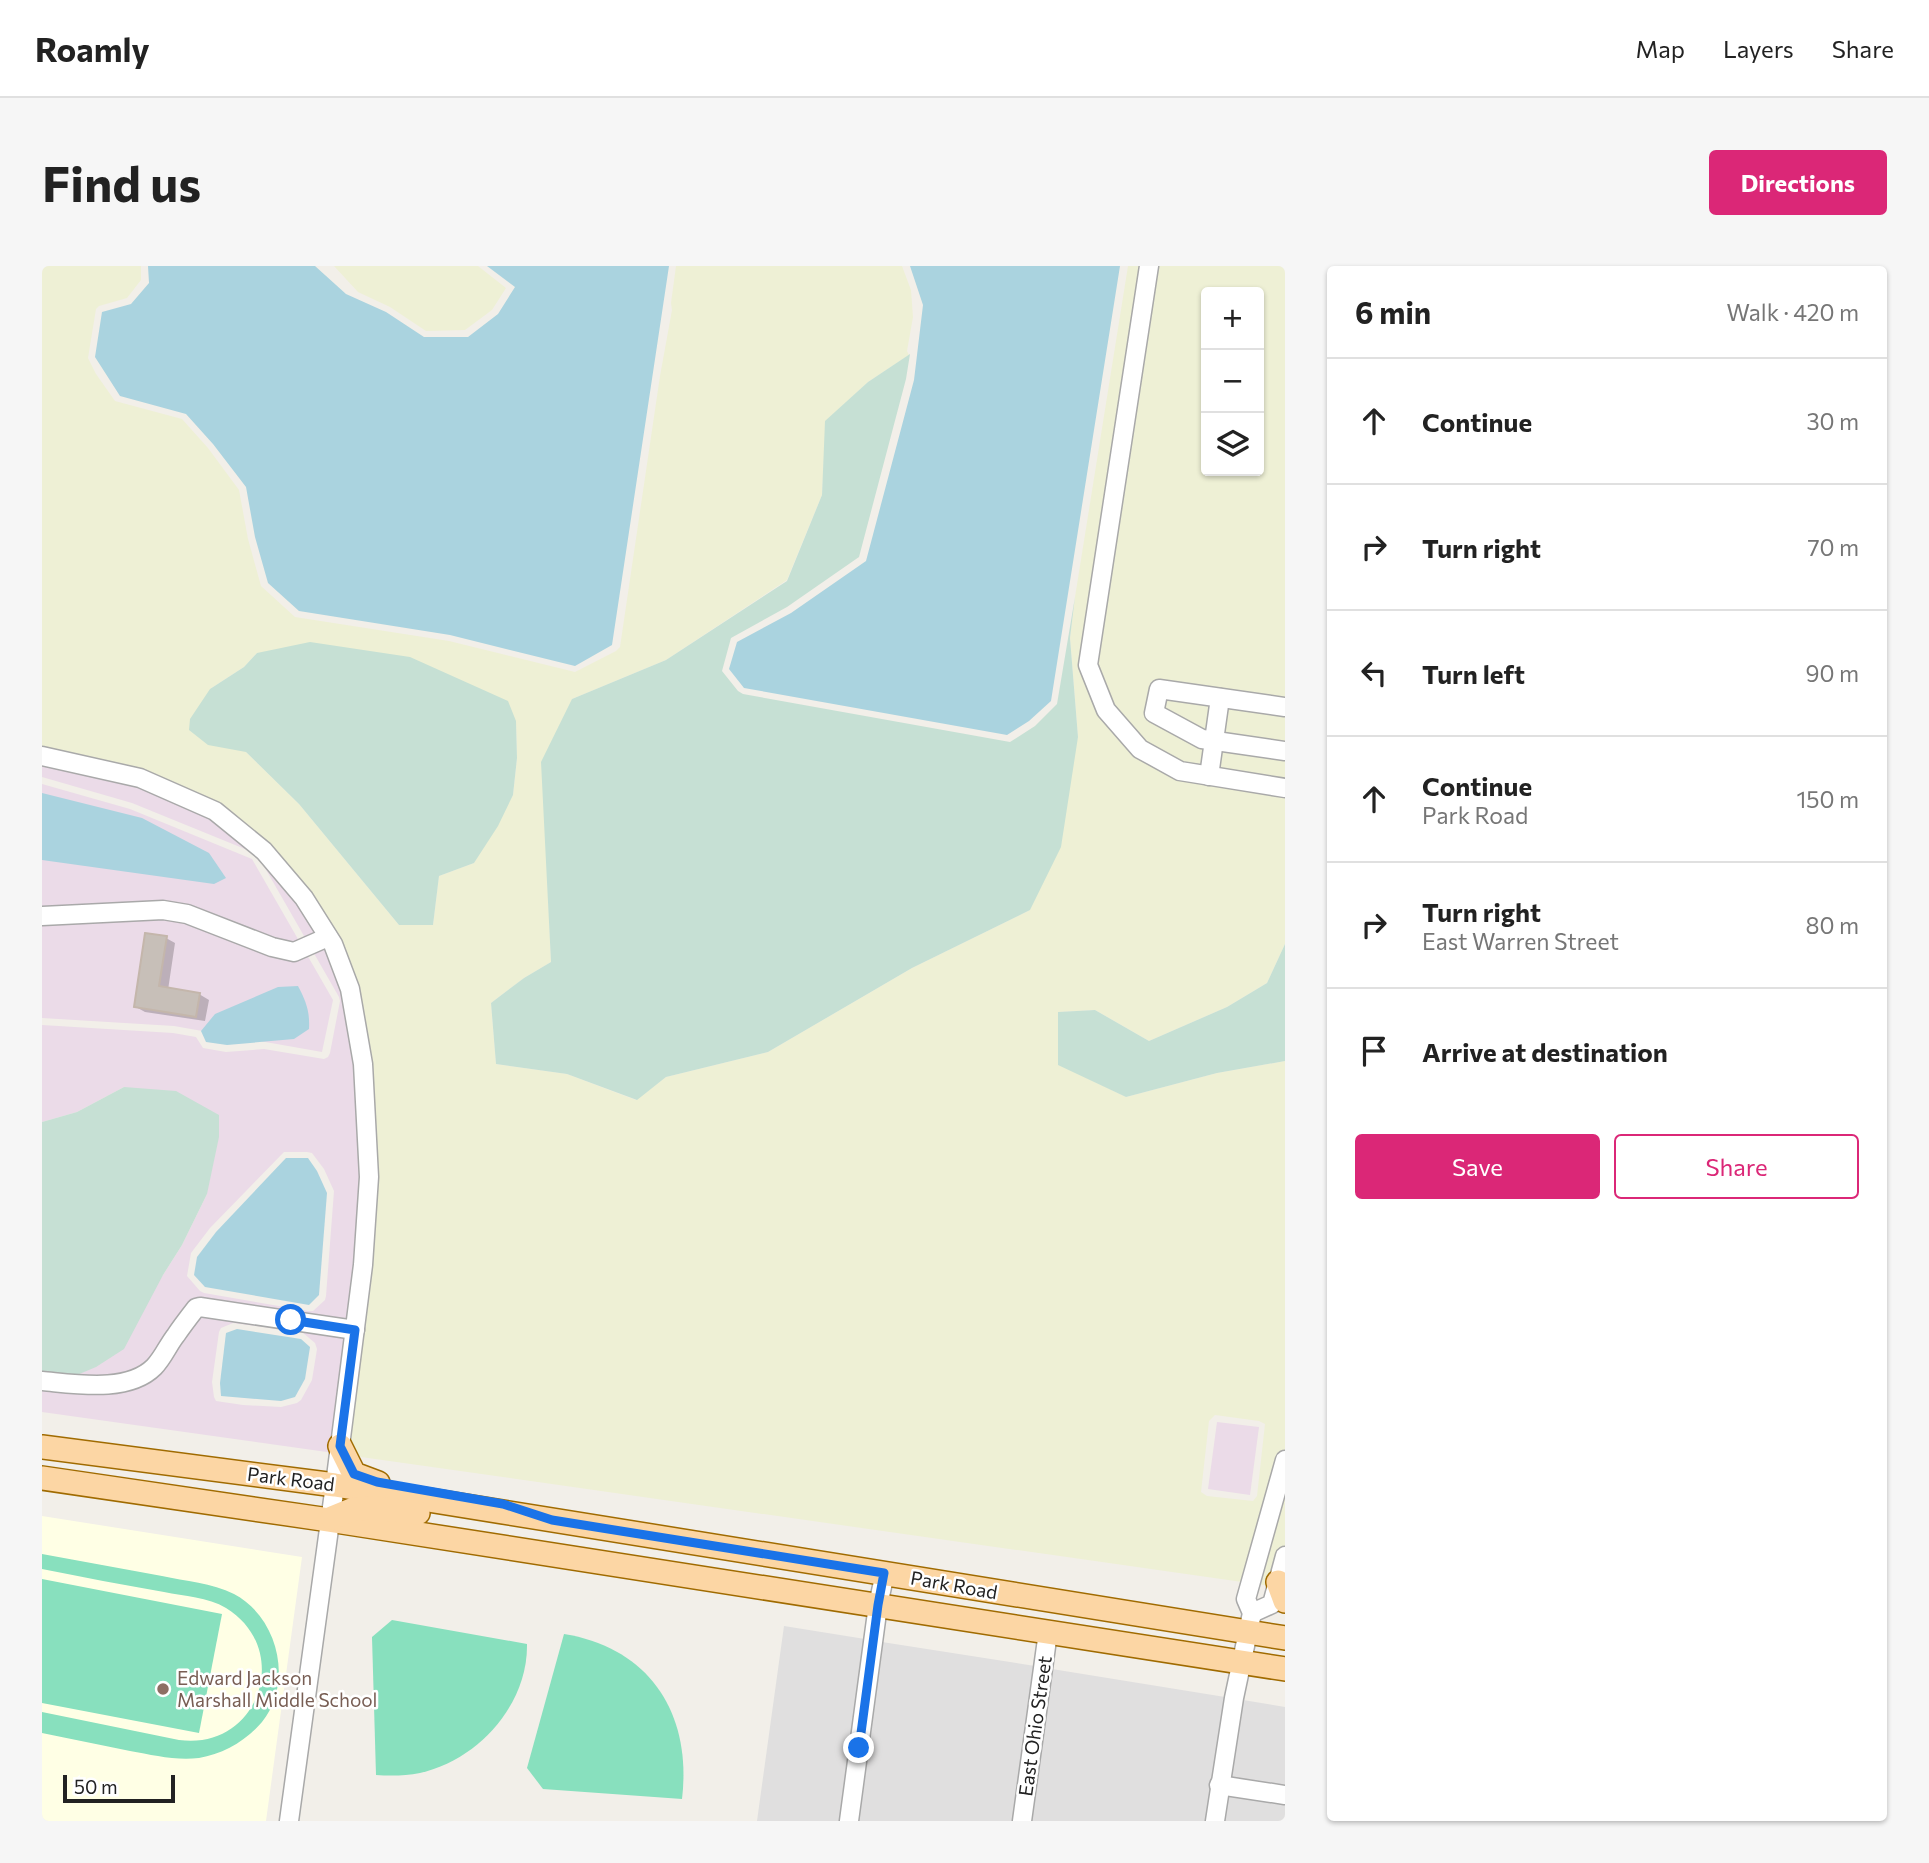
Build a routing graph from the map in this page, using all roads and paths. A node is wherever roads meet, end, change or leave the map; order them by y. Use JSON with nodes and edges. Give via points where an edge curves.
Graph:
{"nodes":[{"id":1,"x":1149,"y":266,"type":"edge"},
{"id":2,"x":1220,"y":698,"type":"junction"},
{"id":3,"x":1285,"y":707,"type":"edge"},
{"id":4,"x":1214,"y":741,"type":"junction"},
{"id":5,"x":1285,"y":751,"type":"edge"},
{"id":6,"x":42,"y":756,"type":"edge"},
{"id":7,"x":1209,"y":776,"type":"junction"},
{"id":8,"x":1285,"y":788,"type":"edge"},
{"id":9,"x":42,"y":916,"type":"edge"},
{"id":10,"x":328,"y":937,"type":"junction"},
{"id":11,"x":355,"y":1330,"type":"junction"},
{"id":12,"x":42,"y":1381,"type":"edge"},
{"id":13,"x":340,"y":1446,"type":"junction"},
{"id":14,"x":42,"y":1447,"type":"edge"},
{"id":15,"x":1285,"y":1460,"type":"edge"},
{"id":16,"x":42,"y":1478,"type":"edge"},
{"id":17,"x":335,"y":1485,"type":"junction"},
{"id":18,"x":95,"y":1486,"type":"junction"},
{"id":19,"x":329,"y":1520,"type":"junction"},
{"id":20,"x":552,"y":1520,"type":"junction"},
{"id":21,"x":1285,"y":1556,"type":"edge"},
{"id":22,"x":884,"y":1573,"type":"junction"},
{"id":23,"x":1282,"y":1591,"type":"edge"},
{"id":24,"x":878,"y":1605,"type":"junction"},
{"id":25,"x":1105,"y":1610,"type":"junction"},
{"id":26,"x":1250,"y":1623,"type":"junction"},
{"id":27,"x":1048,"y":1632,"type":"junction"},
{"id":28,"x":1285,"y":1639,"type":"edge"},
{"id":29,"x":1285,"y":1652,"type":"edge"},
{"id":30,"x":1241,"y":1662,"type":"junction"},
{"id":31,"x":1285,"y":1669,"type":"edge"},
{"id":32,"x":1220,"y":1785,"type":"junction"},
{"id":33,"x":1285,"y":1795,"type":"edge"},
{"id":34,"x":289,"y":1821,"type":"edge"},
{"id":35,"x":849,"y":1821,"type":"edge"},
{"id":36,"x":1021,"y":1821,"type":"edge"},
{"id":37,"x":1214,"y":1821,"type":"edge"}],
"edges":[{"from":1,"to":7,"type":"street","via":[[1087,665],[1105,710],[1140,749],[1181,771]]},
{"from":2,"to":3,"type":"street"},
{"from":2,"to":4,"type":"street"},
{"from":2,"to":4,"type":"street","via":[[1159,689],[1154,713]]},
{"from":4,"to":5,"type":"street"},
{"from":4,"to":7,"type":"street"},
{"from":6,"to":10,"type":"street","via":[[140,778],[215,811],[264,851],[304,898]]},
{"from":7,"to":8,"type":"street"},
{"from":9,"to":10,"type":"street","via":[[163,910],[187,914],[288,951]]},
{"from":10,"to":11,"type":"street","via":[[350,989],[363,1064],[369,1177]]},
{"from":11,"to":12,"type":"street","via":[[201,1307],[155,1366],[133,1381]]},
{"from":11,"to":13,"type":"street"},
{"from":13,"to":17,"type":"street"},
{"from":13,"to":20,"type":"main road","via":[[354,1474],[503,1504]]},
{"from":14,"to":17,"type":"main road","name":"Park Road"},
{"from":15,"to":26,"type":"street","via":[[1246,1599]]},
{"from":16,"to":18,"type":"main road","name":"Park Road"},
{"from":17,"to":18,"type":"main road","via":[[291,1502],[119,1479]]},
{"from":17,"to":19,"type":"street"},
{"from":17,"to":20,"type":"main road","name":"Park Road"},
{"from":18,"to":19,"type":"main road","name":"Park Road"},
{"from":19,"to":20,"type":"main road","via":[[354,1508],[376,1508],[492,1522]]},
{"from":19,"to":24,"type":"main road","name":"Park Road"},
{"from":19,"to":34,"type":"street"},
{"from":20,"to":22,"type":"main road","name":"Park Road"},
{"from":21,"to":23,"type":"street"},
{"from":22,"to":24,"type":"street"},
{"from":22,"to":25,"type":"main road","name":"Park Road"},
{"from":23,"to":26,"type":"street"},
{"from":24,"to":25,"type":"main road","via":[[897,1594],[917,1594],[1066,1615]]},
{"from":24,"to":27,"type":"main road","name":"Park Road"},
{"from":24,"to":35,"type":"street"},
{"from":25,"to":26,"type":"main road","name":"Park Road"},
{"from":26,"to":28,"type":"main road","name":"Park Road"},
{"from":26,"to":30,"type":"street"},
{"from":27,"to":30,"type":"main road","name":"Park Road"},
{"from":27,"to":36,"type":"street","name":"East Ohio Street"},
{"from":29,"to":30,"type":"main road","via":[[1257,1652]]},
{"from":30,"to":31,"type":"main road","name":"Park Road"},
{"from":30,"to":32,"type":"street"},
{"from":32,"to":33,"type":"street"},
{"from":32,"to":37,"type":"street"}]}
